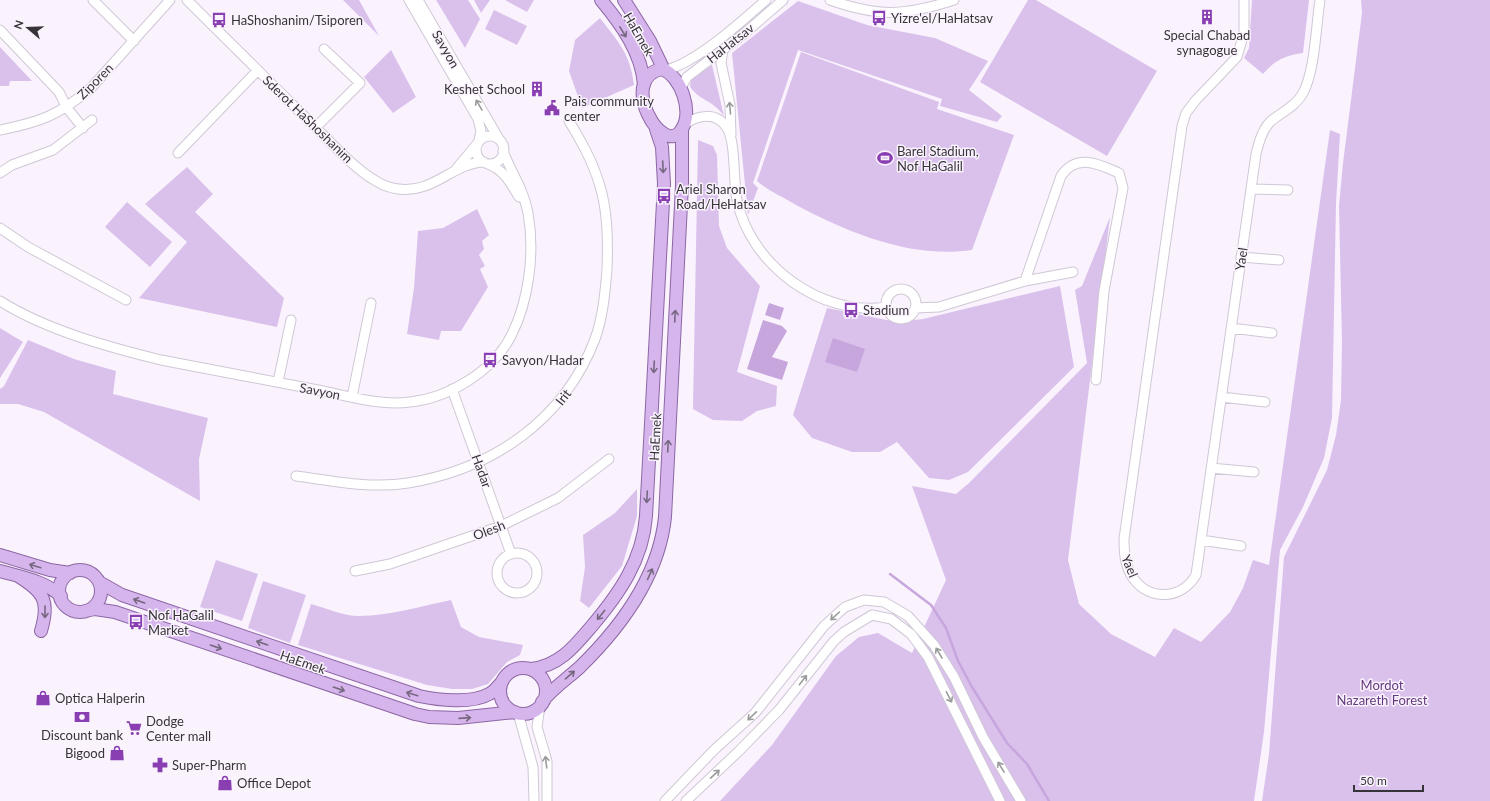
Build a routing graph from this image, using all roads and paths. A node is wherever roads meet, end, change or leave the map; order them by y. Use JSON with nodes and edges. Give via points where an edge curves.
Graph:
{"nodes":[{"id":1,"x":93,"y":0,"type":"edge"},
{"id":2,"x":170,"y":0,"type":"edge"},
{"id":3,"x":187,"y":0,"type":"edge"},
{"id":4,"x":409,"y":0,"type":"edge"},
{"id":5,"x":418,"y":0,"type":"edge"},
{"id":6,"x":601,"y":0,"type":"edge"},
{"id":7,"x":624,"y":0,"type":"edge"},
{"id":8,"x":766,"y":0,"type":"edge"},
{"id":9,"x":783,"y":0,"type":"edge"},
{"id":10,"x":830,"y":0,"type":"edge"},
{"id":11,"x":954,"y":0,"type":"edge"},
{"id":12,"x":1244,"y":0,"type":"edge"},
{"id":13,"x":1320,"y":0,"type":"edge"},
{"id":14,"x":0,"y":30,"type":"edge"},
{"id":15,"x":134,"y":41,"type":"junction"},
{"id":16,"x":324,"y":49,"type":"dead end"},
{"id":17,"x":723,"y":50,"type":"junction"},
{"id":18,"x":258,"y":70,"type":"junction"},
{"id":19,"x":665,"y":70,"type":"junction"},
{"id":20,"x":644,"y":85,"type":"junction"},
{"id":21,"x":682,"y":93,"type":"junction"},
{"id":22,"x":67,"y":108,"type":"junction"},
{"id":23,"x":710,"y":116,"type":"junction"},
{"id":24,"x":92,"y":120,"type":"dead end"},
{"id":25,"x":568,"y":121,"type":"dead end"},
{"id":26,"x":316,"y":127,"type":"junction"},
{"id":27,"x":683,"y":127,"type":"junction"},
{"id":28,"x":83,"y":128,"type":"junction"},
{"id":29,"x":656,"y":129,"type":"junction"},
{"id":30,"x":0,"y":130,"type":"edge"},
{"id":31,"x":498,"y":139,"type":"junction"},
{"id":32,"x":478,"y":142,"type":"junction"},
{"id":33,"x":732,"y":147,"type":"junction"},
{"id":34,"x":503,"y":151,"type":"junction"},
{"id":35,"x":178,"y":152,"type":"dead end"},
{"id":36,"x":485,"y":163,"type":"junction"},
{"id":37,"x":0,"y":173,"type":"edge"},
{"id":38,"x":449,"y":175,"type":"junction"},
{"id":39,"x":1251,"y":188,"type":"junction"},
{"id":40,"x":1288,"y":190,"type":"dead end"},
{"id":41,"x":529,"y":220,"type":"junction"},
{"id":42,"x":0,"y":228,"type":"edge"},
{"id":43,"x":1241,"y":257,"type":"junction"},
{"id":44,"x":1279,"y":260,"type":"dead end"},
{"id":45,"x":1073,"y":272,"type":"dead end"},
{"id":46,"x":1025,"y":281,"type":"junction"},
{"id":47,"x":126,"y":300,"type":"dead end"},
{"id":48,"x":0,"y":301,"type":"edge"},
{"id":49,"x":371,"y":303,"type":"dead end"},
{"id":50,"x":886,"y":307,"type":"junction"},
{"id":51,"x":915,"y":308,"type":"junction"},
{"id":52,"x":290,"y":320,"type":"dead end"},
{"id":53,"x":1231,"y":328,"type":"junction"},
{"id":54,"x":1272,"y":333,"type":"dead end"},
{"id":55,"x":1096,"y":380,"type":"dead end"},
{"id":56,"x":278,"y":382,"type":"junction"},
{"id":57,"x":452,"y":389,"type":"junction"},
{"id":58,"x":352,"y":397,"type":"junction"},
{"id":59,"x":1221,"y":397,"type":"junction"},
{"id":60,"x":1265,"y":402,"type":"dead end"},
{"id":61,"x":609,"y":459,"type":"dead end"},
{"id":62,"x":478,"y":462,"type":"junction"},
{"id":63,"x":1211,"y":468,"type":"junction"},
{"id":64,"x":1254,"y":472,"type":"dead end"},
{"id":65,"x":296,"y":476,"type":"dead end"},
{"id":66,"x":502,"y":526,"type":"junction"},
{"id":67,"x":1200,"y":540,"type":"junction"},
{"id":68,"x":1241,"y":546,"type":"dead end"},
{"id":69,"x":511,"y":554,"type":"junction"},
{"id":70,"x":0,"y":555,"type":"edge"},
{"id":71,"x":0,"y":571,"type":"edge"},
{"id":72,"x":355,"y":571,"type":"dead end"},
{"id":73,"x":70,"y":573,"type":"junction"},
{"id":74,"x":18,"y":576,"type":"junction"},
{"id":75,"x":99,"y":582,"type":"junction"},
{"id":76,"x":60,"y":596,"type":"junction"},
{"id":77,"x":85,"y":611,"type":"junction"},
{"id":78,"x":41,"y":631,"type":"dead end"},
{"id":79,"x":531,"y":669,"type":"junction"},
{"id":80,"x":501,"y":683,"type":"junction"},
{"id":81,"x":541,"y":704,"type":"junction"},
{"id":82,"x":516,"y":713,"type":"junction"},
{"id":83,"x":534,"y":801,"type":"edge"},
{"id":84,"x":547,"y":801,"type":"edge"},
{"id":85,"x":665,"y":801,"type":"edge"},
{"id":86,"x":686,"y":801,"type":"edge"},
{"id":87,"x":1000,"y":801,"type":"edge"},
{"id":88,"x":1021,"y":801,"type":"edge"}],
"edges":[{"from":1,"to":15,"type":"street"},
{"from":2,"to":15,"type":"street","name":"Ziporen"},
{"from":3,"to":18,"type":"street","name":"Sderot HaShoshanim"},
{"from":4,"to":32,"type":"street","name":"Savyon","via":[[478,119],[481,131]]},
{"from":31,"to":5,"type":"street","name":"Savyon","one_way":true},
{"from":6,"to":20,"type":"main road","name":"HaEmek","one_way":true,"via":[[640,61]]},
{"from":7,"to":19,"type":"main road","name":"HaEmek"},
{"from":8,"to":19,"type":"street","name":"HaHatsav","via":[[693,58],[678,67]]},
{"from":9,"to":17,"type":"street","name":"HaHatsav"},
{"from":10,"to":11,"type":"street","via":[[883,13],[906,12]]},
{"from":12,"to":67,"type":"street","name":"Yael","via":[[1244,33],[1237,57],[1196,100],[1186,113],[1182,126],[1124,539],[1124,556],[1134,579],[1142,587],[1152,592],[1174,595],[1191,583],[1196,575]]},
{"from":13,"to":39,"type":"street","name":"Yael","via":[[1307,85],[1298,101],[1272,121],[1261,134]]},
{"from":14,"to":22,"type":"street","via":[[59,92]]},
{"from":15,"to":22,"type":"street","name":"Ziporen","via":[[91,88]]},
{"from":16,"to":26,"type":"street","via":[[360,82]]},
{"from":17,"to":21,"type":"street","name":"HaHatsav","via":[[687,77]]},
{"from":33,"to":17,"type":"street","one_way":true,"via":[[730,105],[720,62]]},
{"from":18,"to":26,"type":"street","name":"Sderot HaShoshanim"},
{"from":18,"to":35,"type":"street"},
{"from":19,"to":20,"type":"main road","via":[[655,70],[649,74]]},
{"from":19,"to":21,"type":"main road","via":[[674,76]]},
{"from":20,"to":29,"type":"main road","via":[[644,102]]},
{"from":21,"to":23,"type":"street","via":[[693,109]]},
{"from":21,"to":27,"type":"main road","via":[[685,107]]},
{"from":22,"to":28,"type":"street"},
{"from":22,"to":30,"type":"street","name":"Ziporen","via":[[24,126]]},
{"from":23,"to":27,"type":"street","via":[[697,117]]},
{"from":23,"to":33,"type":"street","via":[[727,128]]},
{"from":24,"to":28,"type":"street"},
{"from":25,"to":62,"type":"street","name":"Irit","via":[[591,160],[600,184],[604,207],[607,233],[606,284],[596,338],[570,388],[554,408],[514,443]]},
{"from":26,"to":38,"type":"street","name":"Sderot HaShoshanim","via":[[361,170],[389,187],[399,189],[429,185]]},
{"from":27,"to":29,"type":"main road","via":[[678,134],[672,136],[662,134]]},
{"from":81,"to":27,"type":"main road","name":"HaEmek","one_way":true,"via":[[592,654],[632,606],[648,578],[660,547],[665,517]]},
{"from":28,"to":37,"type":"street","via":[[53,150],[12,165]]},
{"from":29,"to":79,"type":"main road","name":"HaEmek","one_way":true,"via":[[662,147],[664,184],[643,542],[625,583],[578,642],[556,662]]},
{"from":31,"to":32,"type":"street","via":[[488,136]]},
{"from":31,"to":34,"type":"street"},
{"from":32,"to":36,"type":"street","via":[[476,154]]},
{"from":32,"to":38,"type":"street","name":"Sderot HaShoshanim"},
{"from":33,"to":50,"type":"street","via":[[737,201],[747,229],[765,257],[801,288],[825,299],[862,309]]},
{"from":34,"to":36,"type":"street","via":[[499,160],[491,164]]},
{"from":34,"to":41,"type":"street","name":"Savyon","via":[[522,190]]},
{"from":36,"to":38,"type":"street","name":"Sderot HaShoshanim","via":[[470,164]]},
{"from":36,"to":41,"type":"street","name":"Savyon","via":[[505,174],[521,199]]},
{"from":39,"to":40,"type":"street"},
{"from":39,"to":43,"type":"street","name":"Yael"},
{"from":41,"to":57,"type":"street","name":"Savyon","via":[[528,281],[518,321],[498,354],[478,373]]},
{"from":42,"to":47,"type":"street","via":[[28,248]]},
{"from":43,"to":44,"type":"street"},
{"from":43,"to":53,"type":"street","name":"Yael"},
{"from":45,"to":46,"type":"street"},
{"from":46,"to":51,"type":"street","via":[[939,307]]},
{"from":46,"to":55,"type":"street","via":[[1062,176],[1068,166],[1083,162],[1103,166],[1119,173],[1123,188],[1104,291]]},
{"from":48,"to":56,"type":"street","name":"Savyon","via":[[67,332],[128,352]]},
{"from":49,"to":58,"type":"street"},
{"from":50,"to":51,"type":"street","via":[[890,315],[898,319],[911,316]]},
{"from":50,"to":51,"type":"street","via":[[890,293],[904,289],[912,294],[916,303]]},
{"from":52,"to":56,"type":"street"},
{"from":53,"to":54,"type":"street"},
{"from":53,"to":59,"type":"street","name":"Yael"},
{"from":56,"to":58,"type":"street","name":"Savyon"},
{"from":57,"to":58,"type":"street","name":"Savyon","via":[[411,402],[394,403]]},
{"from":57,"to":62,"type":"street","name":"Hadar"},
{"from":59,"to":60,"type":"street"},
{"from":59,"to":63,"type":"street","name":"Yael"},
{"from":61,"to":66,"type":"street","name":"Olesh","via":[[558,498]]},
{"from":62,"to":65,"type":"street","name":"Irit","via":[[438,476],[391,485]]},
{"from":62,"to":66,"type":"street","name":"Hadar"},
{"from":63,"to":64,"type":"street"},
{"from":63,"to":67,"type":"street","name":"Yael"},
{"from":66,"to":69,"type":"street","name":"Hadar"},
{"from":66,"to":72,"type":"street","name":"Olesh","via":[[390,564]]},
{"from":67,"to":68,"type":"street"},
{"from":69,"to":69,"type":"street","via":[[498,565],[498,579],[508,590],[525,591],[535,582],[535,564],[525,554]]},
{"from":73,"to":70,"type":"main road","one_way":true,"via":[[50,570]]},
{"from":71,"to":74,"type":"main road"},
{"from":73,"to":75,"type":"main road","via":[[82,570]]},
{"from":73,"to":76,"type":"main road","via":[[61,584]]},
{"from":74,"to":76,"type":"main road","via":[[50,587]]},
{"from":74,"to":78,"type":"main road","one_way":true,"via":[[34,586],[44,600],[46,615]]},
{"from":75,"to":77,"type":"main road","via":[[100,599],[92,608]]},
{"from":80,"to":75,"type":"main road","name":"HaEmek","one_way":true,"via":[[489,694],[474,699],[444,700],[419,696],[122,595]]},
{"from":76,"to":77,"type":"main road","via":[[65,606],[71,610]]},
{"from":77,"to":82,"type":"main road","name":"HaEmek","one_way":true,"via":[[95,609],[115,612],[415,714],[458,718]]},
{"from":79,"to":80,"type":"main road","via":[[511,671]]},
{"from":79,"to":81,"type":"main road","via":[[542,678],[545,685]]},
{"from":80,"to":82,"type":"main road","via":[[501,699],[504,705]]},
{"from":81,"to":82,"type":"main road","via":[[526,714]]},
{"from":84,"to":81,"type":"street","one_way":true,"via":[[546,761],[537,727]]},
{"from":82,"to":83,"type":"street","via":[[534,767]]},
{"from":88,"to":85,"type":"street","one_way":true,"via":[[983,737],[954,677],[934,645],[908,616],[884,602],[864,600],[845,607],[824,626],[755,713],[714,750]]},
{"from":86,"to":87,"type":"street","one_way":true,"via":[[779,710],[834,641],[849,628],[872,615],[891,619],[911,634],[928,657]]}]}
